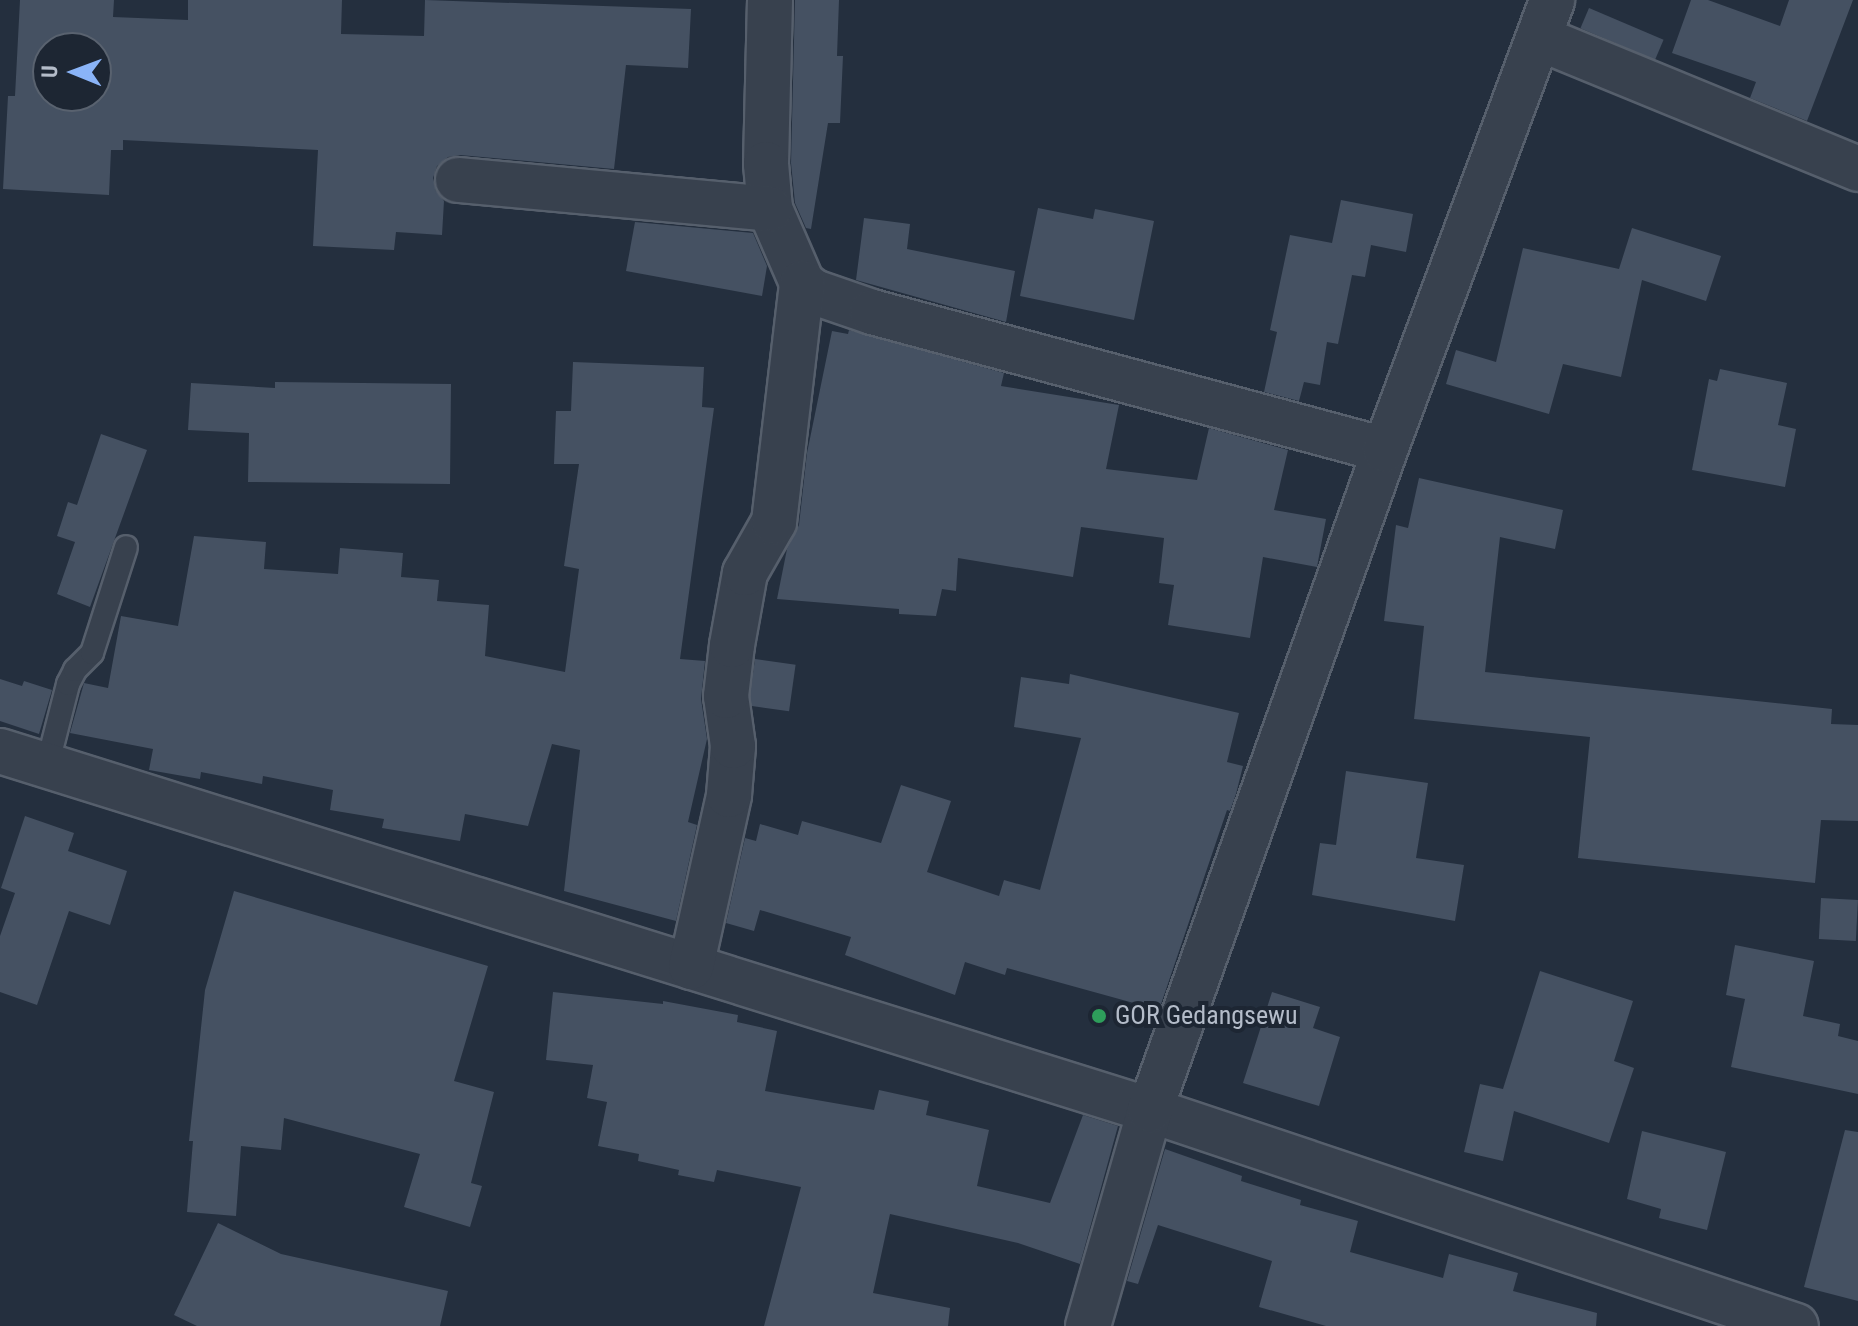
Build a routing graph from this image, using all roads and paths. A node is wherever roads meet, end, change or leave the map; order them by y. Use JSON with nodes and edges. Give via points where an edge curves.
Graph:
{"nodes":[{"id":1,"x":770,"y":0,"type":"edge"},
{"id":2,"x":1546,"y":19,"type":"edge"},
{"id":3,"x":1858,"y":169,"type":"edge"},
{"id":4,"x":458,"y":180,"type":"dead end"},
{"id":5,"x":770,"y":209,"type":"junction"},
{"id":6,"x":802,"y":283,"type":"junction"},
{"id":7,"x":1385,"y":450,"type":"junction"},
{"id":8,"x":126,"y":547,"type":"dead end"},
{"id":9,"x":0,"y":751,"type":"edge"},
{"id":10,"x":47,"y":766,"type":"junction"},
{"id":11,"x":691,"y":967,"type":"junction"},
{"id":12,"x":1150,"y":1110,"type":"junction"},
{"id":13,"x":1088,"y":1326,"type":"edge"},
{"id":14,"x":1796,"y":1326,"type":"edge"}],
"edges":[{"from":1,"to":5,"type":"street"},
{"from":2,"to":3,"type":"street"},
{"from":2,"to":7,"type":"street"},
{"from":4,"to":5,"type":"street"},
{"from":5,"to":6,"type":"street"},
{"from":6,"to":7,"type":"street","via":[[872,312]]},
{"from":6,"to":11,"type":"street","via":[[774,522],[745,573],[732,645],[726,696],[733,746],[729,795]]},
{"from":7,"to":12,"type":"street"},
{"from":8,"to":10,"type":"lane","via":[[92,653],[68,684]]},
{"from":9,"to":10,"type":"street"},
{"from":10,"to":11,"type":"street"},
{"from":11,"to":12,"type":"street"},
{"from":12,"to":13,"type":"street"},
{"from":12,"to":14,"type":"street"}]}
